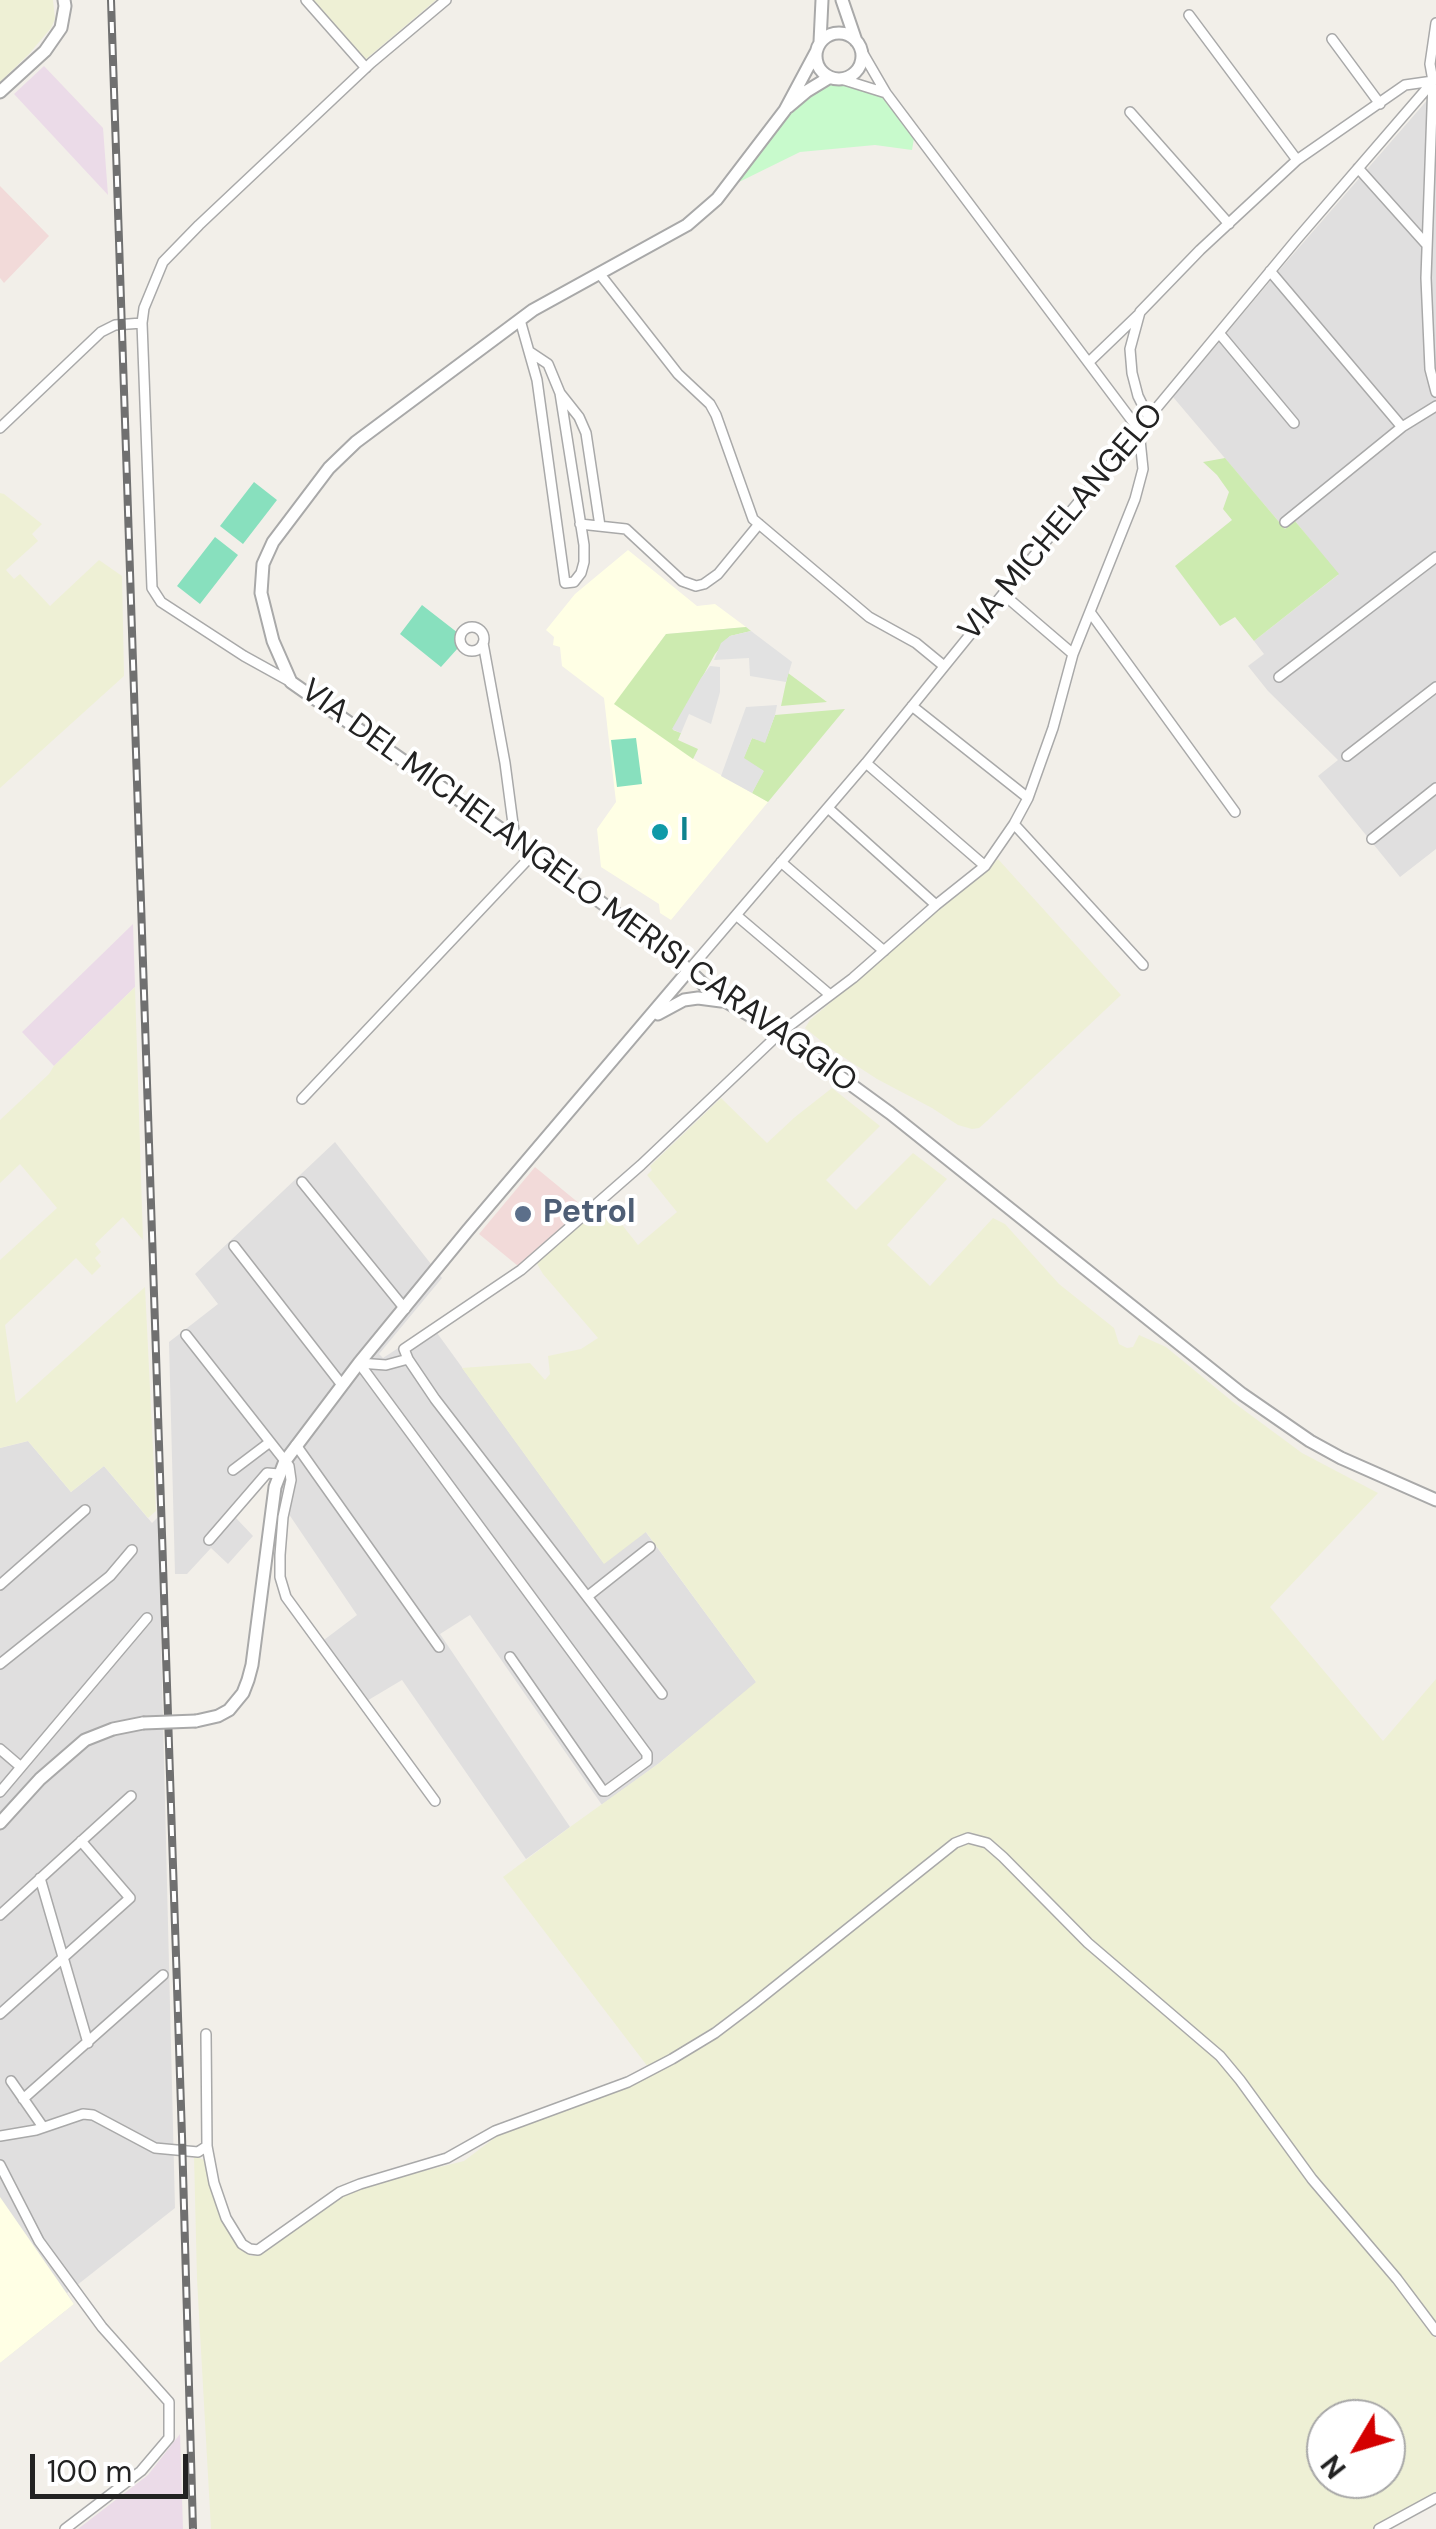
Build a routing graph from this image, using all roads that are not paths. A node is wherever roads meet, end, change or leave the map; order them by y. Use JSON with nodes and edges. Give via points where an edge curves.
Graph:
{"nodes":[{"id":1,"x":64,"y":0,"type":"edge"},
{"id":2,"x":306,"y":0,"type":"edge"},
{"id":3,"x":446,"y":0,"type":"edge"},
{"id":4,"x":822,"y":0,"type":"edge"},
{"id":5,"x":842,"y":0,"type":"edge"},
{"id":6,"x":1189,"y":15,"type":"dead end"},
{"id":7,"x":1436,"y":23,"type":"edge"},
{"id":8,"x":1332,"y":39,"type":"dead end"},
{"id":9,"x":858,"y":45,"type":"junction"},
{"id":10,"x":818,"y":47,"type":"junction"},
{"id":11,"x":366,"y":68,"type":"junction"},
{"id":12,"x":836,"y":78,"type":"junction"},
{"id":13,"x":1435,"y":80,"type":"edge"},
{"id":14,"x":0,"y":92,"type":"edge"},
{"id":15,"x":886,"y":93,"type":"junction"},
{"id":16,"x":1380,"y":104,"type":"junction"},
{"id":17,"x":785,"y":110,"type":"junction"},
{"id":18,"x":1130,"y":112,"type":"dead end"},
{"id":19,"x":1296,"y":160,"type":"junction"},
{"id":20,"x":1358,"y":168,"type":"junction"},
{"id":21,"x":1432,"y":203,"type":"edge"},
{"id":22,"x":1229,"y":224,"type":"junction"},
{"id":23,"x":1427,"y":245,"type":"junction"},
{"id":24,"x":1270,"y":271,"type":"junction"},
{"id":25,"x":599,"y":273,"type":"junction"},
{"id":26,"x":1140,"y":312,"type":"junction"},
{"id":27,"x":520,"y":320,"type":"junction"},
{"id":28,"x":142,"y":323,"type":"junction"},
{"id":29,"x":1219,"y":333,"type":"junction"},
{"id":30,"x":530,"y":352,"type":"junction"},
{"id":31,"x":1089,"y":362,"type":"junction"},
{"id":32,"x":1436,"y":392,"type":"edge"},
{"id":33,"x":560,"y":393,"type":"junction"},
{"id":34,"x":1436,"y":406,"type":"edge"},
{"id":35,"x":1149,"y":418,"type":"junction"},
{"id":36,"x":1294,"y":422,"type":"dead end"},
{"id":37,"x":0,"y":428,"type":"edge"},
{"id":38,"x":1402,"y":428,"type":"junction"},
{"id":39,"x":1140,"y":430,"type":"junction"},
{"id":40,"x":1284,"y":522,"type":"dead end"},
{"id":41,"x":580,"y":524,"type":"junction"},
{"id":42,"x":759,"y":524,"type":"junction"},
{"id":43,"x":600,"y":526,"type":"junction"},
{"id":44,"x":1436,"y":557,"type":"edge"},
{"id":45,"x":1003,"y":594,"type":"junction"},
{"id":46,"x":1090,"y":612,"type":"junction"},
{"id":47,"x":483,"y":643,"type":"dead end"},
{"id":48,"x":1073,"y":654,"type":"junction"},
{"id":49,"x":944,"y":666,"type":"junction"},
{"id":50,"x":1279,"y":677,"type":"dead end"},
{"id":51,"x":292,"y":682,"type":"junction"},
{"id":52,"x":1436,"y":687,"type":"edge"},
{"id":53,"x":912,"y":706,"type":"junction"},
{"id":54,"x":1347,"y":756,"type":"dead end"},
{"id":55,"x":866,"y":763,"type":"junction"},
{"id":56,"x":1436,"y":788,"type":"edge"},
{"id":57,"x":1028,"y":798,"type":"junction"},
{"id":58,"x":828,"y":808,"type":"junction"},
{"id":59,"x":1235,"y":812,"type":"dead end"},
{"id":60,"x":1014,"y":824,"type":"junction"},
{"id":61,"x":515,"y":839,"type":"junction"},
{"id":62,"x":1372,"y":839,"type":"dead end"},
{"id":63,"x":534,"y":853,"type":"junction"},
{"id":64,"x":781,"y":862,"type":"junction"},
{"id":65,"x":985,"y":866,"type":"junction"},
{"id":66,"x":936,"y":904,"type":"junction"},
{"id":67,"x":736,"y":915,"type":"junction"},
{"id":68,"x":884,"y":951,"type":"junction"},
{"id":69,"x":1142,"y":965,"type":"dead end"},
{"id":70,"x":689,"y":970,"type":"junction"},
{"id":71,"x":830,"y":994,"type":"junction"},
{"id":72,"x":725,"y":1001,"type":"junction"},
{"id":73,"x":650,"y":1018,"type":"junction"},
{"id":74,"x":780,"y":1033,"type":"junction"},
{"id":75,"x":302,"y":1098,"type":"dead end"},
{"id":76,"x":302,"y":1182,"type":"dead end"},
{"id":77,"x":234,"y":1246,"type":"dead end"},
{"id":78,"x":406,"y":1308,"type":"junction"},
{"id":79,"x":186,"y":1335,"type":"dead end"},
{"id":80,"x":408,"y":1359,"type":"junction"},
{"id":81,"x":359,"y":1363,"type":"junction"},
{"id":82,"x":342,"y":1385,"type":"junction"},
{"id":83,"x":270,"y":1442,"type":"junction"},
{"id":84,"x":296,"y":1446,"type":"junction"},
{"id":85,"x":285,"y":1461,"type":"junction"},
{"id":86,"x":234,"y":1470,"type":"dead end"},
{"id":87,"x":279,"y":1474,"type":"junction"},
{"id":88,"x":1436,"y":1500,"type":"edge"},
{"id":89,"x":86,"y":1510,"type":"dead end"},
{"id":90,"x":208,"y":1540,"type":"dead end"},
{"id":91,"x":650,"y":1547,"type":"dead end"},
{"id":92,"x":132,"y":1550,"type":"dead end"},
{"id":93,"x":0,"y":1585,"type":"edge"},
{"id":94,"x":588,"y":1596,"type":"junction"},
{"id":95,"x":147,"y":1618,"type":"dead end"},
{"id":96,"x":439,"y":1647,"type":"dead end"},
{"id":97,"x":510,"y":1657,"type":"dead end"},
{"id":98,"x":0,"y":1664,"type":"edge"},
{"id":99,"x":662,"y":1694,"type":"dead end"},
{"id":100,"x":0,"y":1749,"type":"edge"},
{"id":101,"x":21,"y":1767,"type":"junction"},
{"id":102,"x":0,"y":1792,"type":"edge"},
{"id":103,"x":131,"y":1796,"type":"dead end"},
{"id":104,"x":435,"y":1802,"type":"dead end"},
{"id":105,"x":0,"y":1823,"type":"edge"},
{"id":106,"x":82,"y":1841,"type":"junction"},
{"id":107,"x":40,"y":1878,"type":"junction"},
{"id":108,"x":0,"y":1915,"type":"edge"},
{"id":109,"x":63,"y":1958,"type":"junction"},
{"id":110,"x":163,"y":1975,"type":"dead end"},
{"id":111,"x":0,"y":2014,"type":"edge"},
{"id":112,"x":206,"y":2034,"type":"dead end"},
{"id":113,"x":88,"y":2043,"type":"junction"},
{"id":114,"x":11,"y":2082,"type":"dead end"},
{"id":115,"x":23,"y":2099,"type":"junction"},
{"id":116,"x":43,"y":2127,"type":"junction"},
{"id":117,"x":0,"y":2136,"type":"edge"},
{"id":118,"x":207,"y":2146,"type":"junction"},
{"id":119,"x":0,"y":2165,"type":"edge"},
{"id":120,"x":1436,"y":2331,"type":"edge"},
{"id":121,"x":1436,"y":2498,"type":"edge"},
{"id":122,"x":65,"y":2529,"type":"edge"},
{"id":123,"x":1379,"y":2529,"type":"edge"}],
"edges":[{"from":1,"to":14,"type":"street","via":[[61,28],[45,51]]},
{"from":2,"to":11,"type":"street"},
{"from":3,"to":11,"type":"street"},
{"from":4,"to":10,"type":"street"},
{"from":5,"to":9,"type":"street"},
{"from":6,"to":19,"type":"street"},
{"from":7,"to":13,"type":"street","via":[[1430,64]]},
{"from":8,"to":16,"type":"street"},
{"from":9,"to":10,"type":"street","via":[[838,33]]},
{"from":9,"to":12,"type":"street","via":[[860,66]]},
{"from":9,"to":15,"type":"street"},
{"from":10,"to":12,"type":"street","via":[[817,65]]},
{"from":10,"to":17,"type":"street","name":"VIA DEL MICHELANGELO MERISI CARAVAGGIO"},
{"from":11,"to":28,"type":"street","via":[[163,262]]},
{"from":12,"to":15,"type":"street"},
{"from":12,"to":17,"type":"street","name":"VIA DEL MICHELANGELO MERISI CARAVAGGIO"},
{"from":13,"to":16,"type":"street","via":[[1405,85]]},
{"from":13,"to":20,"type":"street","name":"VIA MICHELANGELO"},
{"from":13,"to":21,"type":"street"},
{"from":15,"to":31,"type":"street"},
{"from":16,"to":19,"type":"street"},
{"from":17,"to":25,"type":"street","name":"VIA DEL MICHELANGELO MERISI CARAVAGGIO","via":[[717,199],[687,225]]},
{"from":18,"to":22,"type":"street"},
{"from":19,"to":22,"type":"street"},
{"from":20,"to":23,"type":"street"},
{"from":20,"to":24,"type":"street","name":"VIA MICHELANGELO"},
{"from":21,"to":23,"type":"street"},
{"from":22,"to":26,"type":"street"},
{"from":23,"to":32,"type":"street"},
{"from":24,"to":29,"type":"street","name":"VIA MICHELANGELO"},
{"from":24,"to":38,"type":"street"},
{"from":25,"to":27,"type":"street","name":"VIA DEL MICHELANGELO MERISI CARAVAGGIO"},
{"from":25,"to":42,"type":"street","via":[[678,374],[710,404]]},
{"from":26,"to":31,"type":"street"},
{"from":26,"to":35,"type":"street","via":[[1130,350]]},
{"from":27,"to":30,"type":"street"},
{"from":27,"to":51,"type":"street","name":"VIA DEL MICHELANGELO MERISI CARAVAGGIO","via":[[406,412],[356,442],[273,542],[261,593]]},
{"from":28,"to":37,"type":"street","via":[[101,332]]},
{"from":28,"to":51,"type":"street","via":[[152,588],[161,602]]},
{"from":29,"to":35,"type":"street","name":"VIA MICHELANGELO"},
{"from":29,"to":36,"type":"street"},
{"from":30,"to":33,"type":"street","via":[[548,364]]},
{"from":30,"to":41,"type":"street","via":[[565,583],[574,582],[584,562]]},
{"from":31,"to":39,"type":"street"},
{"from":33,"to":41,"type":"street"},
{"from":33,"to":43,"type":"street","via":[[586,433]]},
{"from":34,"to":38,"type":"street"},
{"from":35,"to":39,"type":"street","name":"VIA MICHELANGELO"},
{"from":38,"to":40,"type":"street"},
{"from":39,"to":45,"type":"street","name":"VIA MICHELANGELO"},
{"from":39,"to":46,"type":"street","via":[[1143,469],[1135,499]]},
{"from":41,"to":43,"type":"street"},
{"from":42,"to":43,"type":"street","via":[[718,574],[696,586],[626,530]]},
{"from":42,"to":49,"type":"street","via":[[869,618]]},
{"from":44,"to":50,"type":"street"},
{"from":45,"to":48,"type":"street"},
{"from":45,"to":49,"type":"street","name":"VIA MICHELANGELO"},
{"from":46,"to":48,"type":"street"},
{"from":46,"to":59,"type":"street"},
{"from":47,"to":61,"type":"street"},
{"from":48,"to":57,"type":"street"},
{"from":49,"to":53,"type":"street","name":"VIA MICHELANGELO"},
{"from":51,"to":61,"type":"street","name":"VIA DEL MICHELANGELO MERISI CARAVAGGIO"},
{"from":52,"to":54,"type":"street"},
{"from":53,"to":55,"type":"street","name":"VIA MICHELANGELO"},
{"from":53,"to":57,"type":"street"},
{"from":55,"to":58,"type":"street","name":"VIA MICHELANGELO"},
{"from":55,"to":65,"type":"street"},
{"from":56,"to":62,"type":"street"},
{"from":57,"to":60,"type":"street"},
{"from":58,"to":64,"type":"street","name":"VIA MICHELANGELO"},
{"from":58,"to":66,"type":"street"},
{"from":60,"to":65,"type":"street"},
{"from":60,"to":69,"type":"street"},
{"from":61,"to":63,"type":"street","name":"VIA DEL MICHELANGELO MERISI CARAVAGGIO"},
{"from":63,"to":70,"type":"street","name":"VIA DEL MICHELANGELO MERISI CARAVAGGIO"},
{"from":63,"to":75,"type":"street"},
{"from":64,"to":67,"type":"street","name":"VIA MICHELANGELO"},
{"from":64,"to":68,"type":"street"},
{"from":65,"to":66,"type":"street"},
{"from":66,"to":68,"type":"street"},
{"from":67,"to":70,"type":"street","name":"VIA MICHELANGELO"},
{"from":67,"to":71,"type":"street"},
{"from":68,"to":71,"type":"street"},
{"from":70,"to":72,"type":"street","name":"VIA DEL MICHELANGELO MERISI CARAVAGGIO"},
{"from":70,"to":73,"type":"street"},
{"from":71,"to":74,"type":"street"},
{"from":72,"to":73,"type":"street","via":[[684,1000]]},
{"from":72,"to":74,"type":"street","name":"VIA DEL MICHELANGELO MERISI CARAVAGGIO"},
{"from":73,"to":78,"type":"street"},
{"from":74,"to":80,"type":"street","via":[[522,1270],[404,1349]]},
{"from":74,"to":88,"type":"street","name":"VIA DEL MICHELANGELO MERISI CARAVAGGIO","via":[[1280,1422]]},
{"from":76,"to":78,"type":"street"},
{"from":77,"to":82,"type":"street"},
{"from":78,"to":81,"type":"street"},
{"from":79,"to":83,"type":"street"},
{"from":80,"to":81,"type":"street"},
{"from":80,"to":94,"type":"street"},
{"from":81,"to":82,"type":"street"},
{"from":81,"to":97,"type":"street","via":[[647,1761],[603,1791]]},
{"from":82,"to":84,"type":"street"},
{"from":83,"to":85,"type":"street"},
{"from":83,"to":86,"type":"street"},
{"from":84,"to":85,"type":"street"},
{"from":84,"to":96,"type":"street"},
{"from":85,"to":87,"type":"street"},
{"from":85,"to":104,"type":"street","via":[[291,1480],[280,1555],[286,1597]]},
{"from":87,"to":90,"type":"street","via":[[268,1473]]},
{"from":87,"to":105,"type":"street","bridge":true,"via":[[244,1693],[218,1716],[113,1728],[85,1740]]},
{"from":89,"to":93,"type":"street"},
{"from":91,"to":94,"type":"street"},
{"from":92,"to":98,"type":"street","via":[[110,1576]]},
{"from":94,"to":99,"type":"street"},
{"from":95,"to":101,"type":"street"},
{"from":100,"to":101,"type":"street"},
{"from":101,"to":102,"type":"street"},
{"from":103,"to":106,"type":"street"},
{"from":106,"to":107,"type":"street"},
{"from":106,"to":109,"type":"street","via":[[130,1898]]},
{"from":107,"to":108,"type":"street"},
{"from":107,"to":109,"type":"street"},
{"from":109,"to":111,"type":"street"},
{"from":109,"to":113,"type":"street"},
{"from":110,"to":113,"type":"street"},
{"from":112,"to":118,"type":"street"},
{"from":113,"to":115,"type":"street"},
{"from":114,"to":115,"type":"street"},
{"from":115,"to":116,"type":"street"},
{"from":116,"to":117,"type":"street"},
{"from":116,"to":118,"type":"street","via":[[93,2115],[155,2148],[198,2152]]},
{"from":118,"to":120,"type":"street","via":[[226,2218],[242,2244],[258,2250],[340,2192],[447,2158],[495,2130],[672,2060],[968,1838],[1003,1856],[1088,1943],[1220,2056]]},
{"from":119,"to":122,"type":"street","via":[[40,2241],[102,2327],[170,2402],[170,2438],[141,2470]]},
{"from":121,"to":123,"type":"street"}]}
